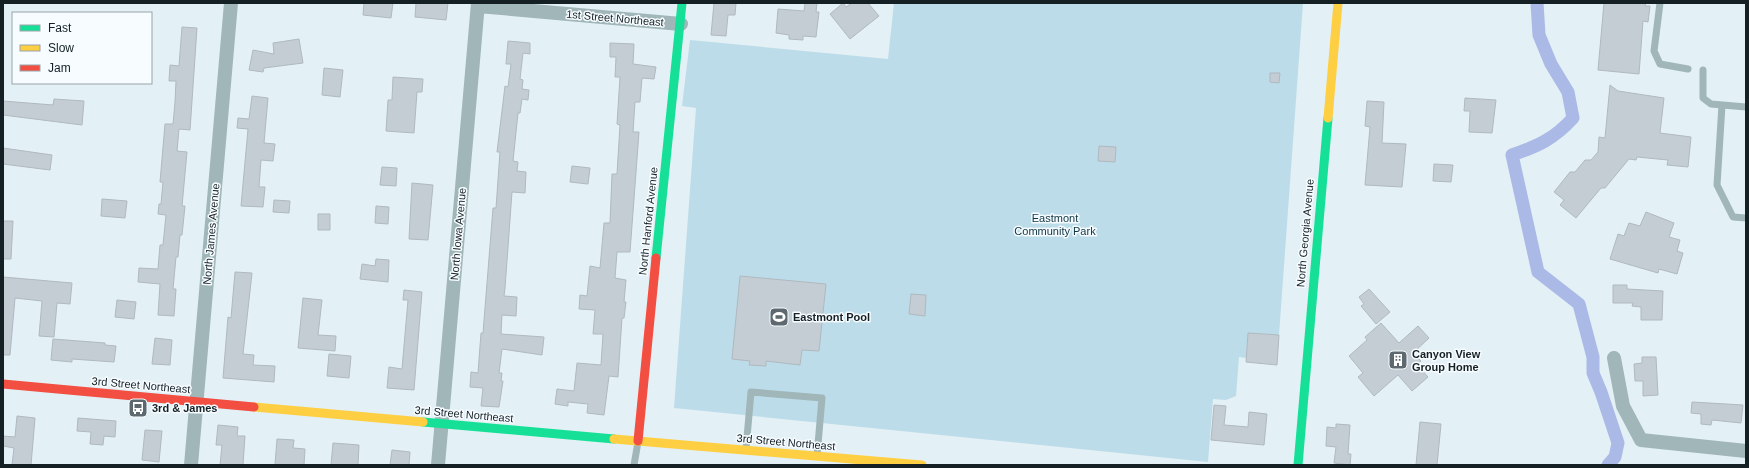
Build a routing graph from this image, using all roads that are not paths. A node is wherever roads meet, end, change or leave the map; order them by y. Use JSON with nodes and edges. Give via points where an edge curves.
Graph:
{"nodes":[{"id":1,"x":230,"y":3,"type":"edge"},
{"id":2,"x":682,"y":3,"type":"edge"},
{"id":3,"x":1338,"y":3,"type":"edge"},
{"id":4,"x":1660,"y":3,"type":"edge"},
{"id":5,"x":478,"y":4,"type":"edge"},
{"id":6,"x":681,"y":24,"type":"junction"},
{"id":7,"x":1688,"y":69,"type":"dead end"},
{"id":8,"x":1703,"y":70,"type":"dead end"},
{"id":9,"x":1722,"y":105,"type":"junction"},
{"id":10,"x":1746,"y":107,"type":"edge"},
{"id":11,"x":1746,"y":218,"type":"edge"},
{"id":12,"x":1614,"y":358,"type":"dead end"},
{"id":13,"x":3,"y":384,"type":"edge"},
{"id":14,"x":196,"y":402,"type":"junction"},
{"id":15,"x":441,"y":424,"type":"junction"},
{"id":16,"x":638,"y":441,"type":"junction"},
{"id":17,"x":746,"y":450,"type":"junction"},
{"id":18,"x":1746,"y":451,"type":"edge"},
{"id":19,"x":817,"y":456,"type":"junction"},
{"id":20,"x":851,"y":462,"type":"edge"},
{"id":21,"x":191,"y":465,"type":"edge"},
{"id":22,"x":438,"y":465,"type":"edge"},
{"id":23,"x":634,"y":465,"type":"edge"},
{"id":24,"x":922,"y":465,"type":"edge"},
{"id":25,"x":1298,"y":465,"type":"edge"}],
"edges":[{"from":1,"to":14,"type":"street","name":"North James Avenue"},
{"from":2,"to":6,"type":"street","name":"North Hanford Avenue"},
{"from":3,"to":25,"type":"street","name":"North Georgia Avenue"},
{"from":4,"to":7,"type":"lane","via":[[1654,51],[1660,64]]},
{"from":5,"to":6,"type":"street","name":"1st Street Northeast"},
{"from":5,"to":15,"type":"street","name":"North Iowa Avenue"},
{"from":6,"to":16,"type":"street","name":"North Hanford Avenue"},
{"from":8,"to":9,"type":"lane","via":[[1703,98],[1710,104]]},
{"from":9,"to":10,"type":"lane"},
{"from":9,"to":11,"type":"lane","via":[[1717,185],[1733,216]]},
{"from":12,"to":18,"type":"street","via":[[1623,406],[1641,440]]},
{"from":13,"to":14,"type":"street","name":"3rd Street Northeast"},
{"from":14,"to":15,"type":"street","name":"3rd Street Northeast"},
{"from":14,"to":21,"type":"street","name":"North James Avenue"},
{"from":15,"to":16,"type":"street","name":"3rd Street Northeast"},
{"from":15,"to":22,"type":"street","name":"North Iowa Avenue"},
{"from":16,"to":17,"type":"street","name":"3rd Street Northeast"},
{"from":16,"to":23,"type":"lane"},
{"from":17,"to":19,"type":"street","name":"3rd Street Northeast"},
{"from":17,"to":19,"type":"lane","via":[[751,392],[822,398]]},
{"from":19,"to":20,"type":"street","name":"3rd Street Northeast"},
{"from":20,"to":24,"type":"street","name":"3rd Street Northeast"}]}
